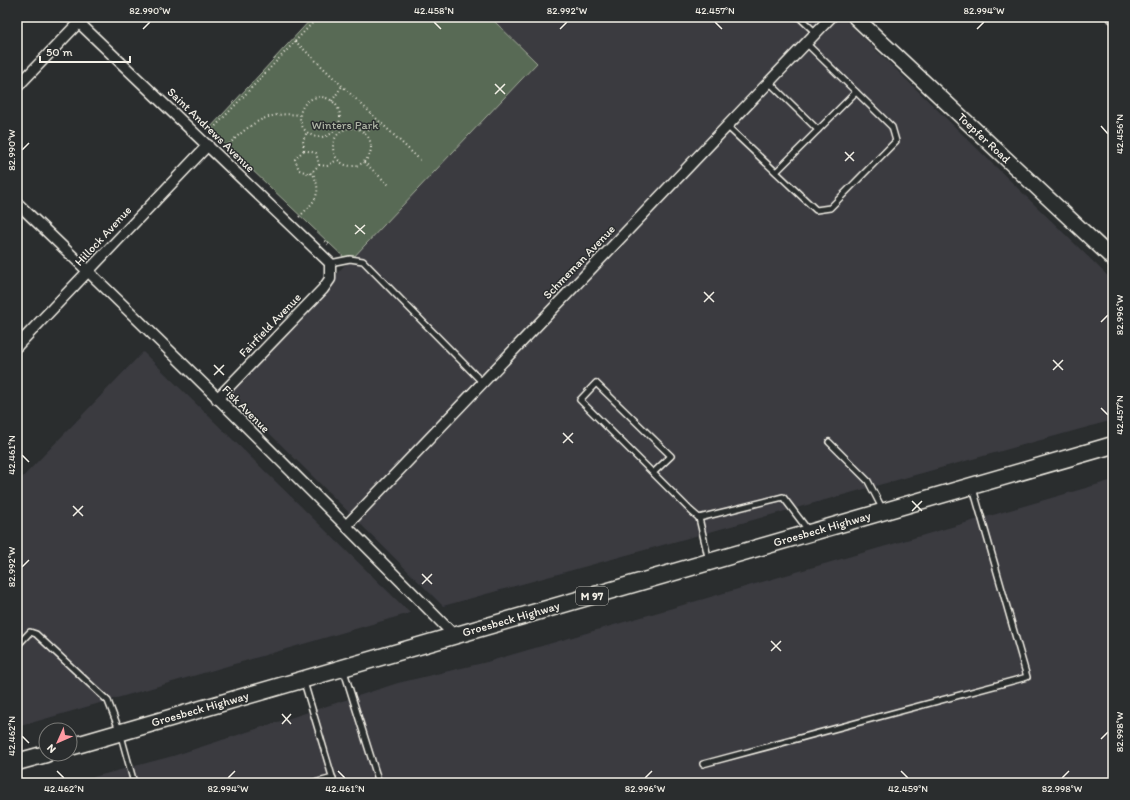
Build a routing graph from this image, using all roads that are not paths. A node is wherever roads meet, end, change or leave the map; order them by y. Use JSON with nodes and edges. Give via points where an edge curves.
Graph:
{"nodes":[{"id":1,"x":799,"y":17,"type":"edge"},
{"id":2,"x":831,"y":17,"type":"edge"},
{"id":3,"x":855,"y":17,"type":"edge"},
{"id":4,"x":78,"y":19,"type":"edge"},
{"id":5,"x":816,"y":33,"type":"junction"},
{"id":6,"x":806,"y":43,"type":"junction"},
{"id":7,"x":770,"y":82,"type":"junction"},
{"id":8,"x":17,"y":87,"type":"edge"},
{"id":9,"x":856,"y":92,"type":"junction"},
{"id":10,"x":727,"y":126,"type":"junction"},
{"id":11,"x":818,"y":130,"type":"junction"},
{"id":12,"x":208,"y":144,"type":"junction"},
{"id":13,"x":776,"y":172,"type":"junction"},
{"id":14,"x":17,"y":203,"type":"edge"},
{"id":15,"x":1112,"y":255,"type":"edge"},
{"id":16,"x":330,"y":263,"type":"junction"},
{"id":17,"x":88,"y":271,"type":"junction"},
{"id":18,"x":17,"y":346,"type":"edge"},
{"id":19,"x":483,"y":382,"type":"junction"},
{"id":20,"x":217,"y":399,"type":"junction"},
{"id":21,"x":829,"y":442,"type":"dead end"},
{"id":22,"x":1113,"y":445,"type":"edge"},
{"id":23,"x":654,"y":473,"type":"junction"},
{"id":24,"x":972,"y":485,"type":"junction"},
{"id":25,"x":883,"y":511,"type":"junction"},
{"id":26,"x":699,"y":518,"type":"junction"},
{"id":27,"x":346,"y":526,"type":"junction"},
{"id":28,"x":810,"y":532,"type":"junction"},
{"id":29,"x":710,"y":562,"type":"junction"},
{"id":30,"x":455,"y":636,"type":"junction"},
{"id":31,"x":17,"y":646,"type":"edge"},
{"id":32,"x":343,"y":668,"type":"junction"},
{"id":33,"x":303,"y":679,"type":"junction"},
{"id":34,"x":120,"y":732,"type":"junction"},
{"id":35,"x":78,"y":745,"type":"edge"},
{"id":36,"x":38,"y":756,"type":"edge"},
{"id":37,"x":17,"y":762,"type":"edge"},
{"id":38,"x":703,"y":764,"type":"dead end"},
{"id":39,"x":333,"y":780,"type":"edge"},
{"id":40,"x":134,"y":783,"type":"edge"},
{"id":41,"x":314,"y":783,"type":"edge"},
{"id":42,"x":379,"y":783,"type":"edge"}],
"edges":[{"from":1,"to":5,"type":"lane"},
{"from":2,"to":5,"type":"street","name":"Schmeman Avenue"},
{"from":3,"to":15,"type":"street","name":"Toepfer Road"},
{"from":4,"to":8,"type":"street"},
{"from":4,"to":12,"type":"street","name":"Saint Andrews Avenue"},
{"from":5,"to":6,"type":"street","name":"Schmeman Avenue"},
{"from":6,"to":7,"type":"street","name":"Schmeman Avenue"},
{"from":6,"to":9,"type":"lane"},
{"from":7,"to":10,"type":"street","name":"Schmeman Avenue"},
{"from":7,"to":11,"type":"lane"},
{"from":9,"to":11,"type":"lane"},
{"from":9,"to":13,"type":"lane","via":[[892,127],[896,141],[830,208],[816,210]]},
{"from":10,"to":13,"type":"lane"},
{"from":10,"to":19,"type":"street","name":"Schmeman Avenue"},
{"from":11,"to":13,"type":"lane"},
{"from":12,"to":16,"type":"street","name":"Saint Andrews Avenue"},
{"from":12,"to":17,"type":"street","name":"Hillock Avenue"},
{"from":14,"to":17,"type":"street","name":"Fisk Avenue"},
{"from":16,"to":19,"type":"lane","via":[[350,259],[363,261]]},
{"from":16,"to":20,"type":"street","name":"Fairfield Avenue","via":[[330,279],[323,289]]},
{"from":17,"to":18,"type":"street","name":"Hillock Avenue"},
{"from":17,"to":20,"type":"street","name":"Fisk Avenue"},
{"from":19,"to":27,"type":"street","name":"Schmeman Avenue"},
{"from":20,"to":27,"type":"street","name":"Fisk Avenue"},
{"from":21,"to":25,"type":"lane","via":[[868,481]]},
{"from":22,"to":24,"type":"main road","name":"Groesbeck Highway","number":"M 97"},
{"from":23,"to":23,"type":"lane","via":[[580,400],[596,383],[671,456]]},
{"from":23,"to":26,"type":"lane"},
{"from":24,"to":25,"type":"main road","name":"Groesbeck Highway","number":"M 97"},
{"from":24,"to":38,"type":"lane","via":[[1027,677]]},
{"from":25,"to":28,"type":"main road","name":"Groesbeck Highway","number":"M 97"},
{"from":26,"to":28,"type":"lane","via":[[783,497]]},
{"from":26,"to":29,"type":"lane"},
{"from":27,"to":30,"type":"street","name":"Fisk Avenue"},
{"from":28,"to":29,"type":"main road","name":"Groesbeck Highway","number":"M 97"},
{"from":29,"to":30,"type":"main road","name":"Groesbeck Highway","number":"M 97"},
{"from":30,"to":32,"type":"main road","name":"Groesbeck Highway","number":"M 97"},
{"from":31,"to":34,"type":"lane","via":[[30,632],[36,634],[108,701]]},
{"from":32,"to":33,"type":"main road","name":"Groesbeck Highway","number":"M 97"},
{"from":32,"to":42,"type":"lane"},
{"from":33,"to":34,"type":"main road","name":"Groesbeck Highway","number":"M 97"},
{"from":33,"to":39,"type":"lane"},
{"from":34,"to":35,"type":"main road","name":"Groesbeck Highway","number":"M 97"},
{"from":34,"to":40,"type":"lane"},
{"from":36,"to":37,"type":"main road"},
{"from":39,"to":41,"type":"lane"}]}
